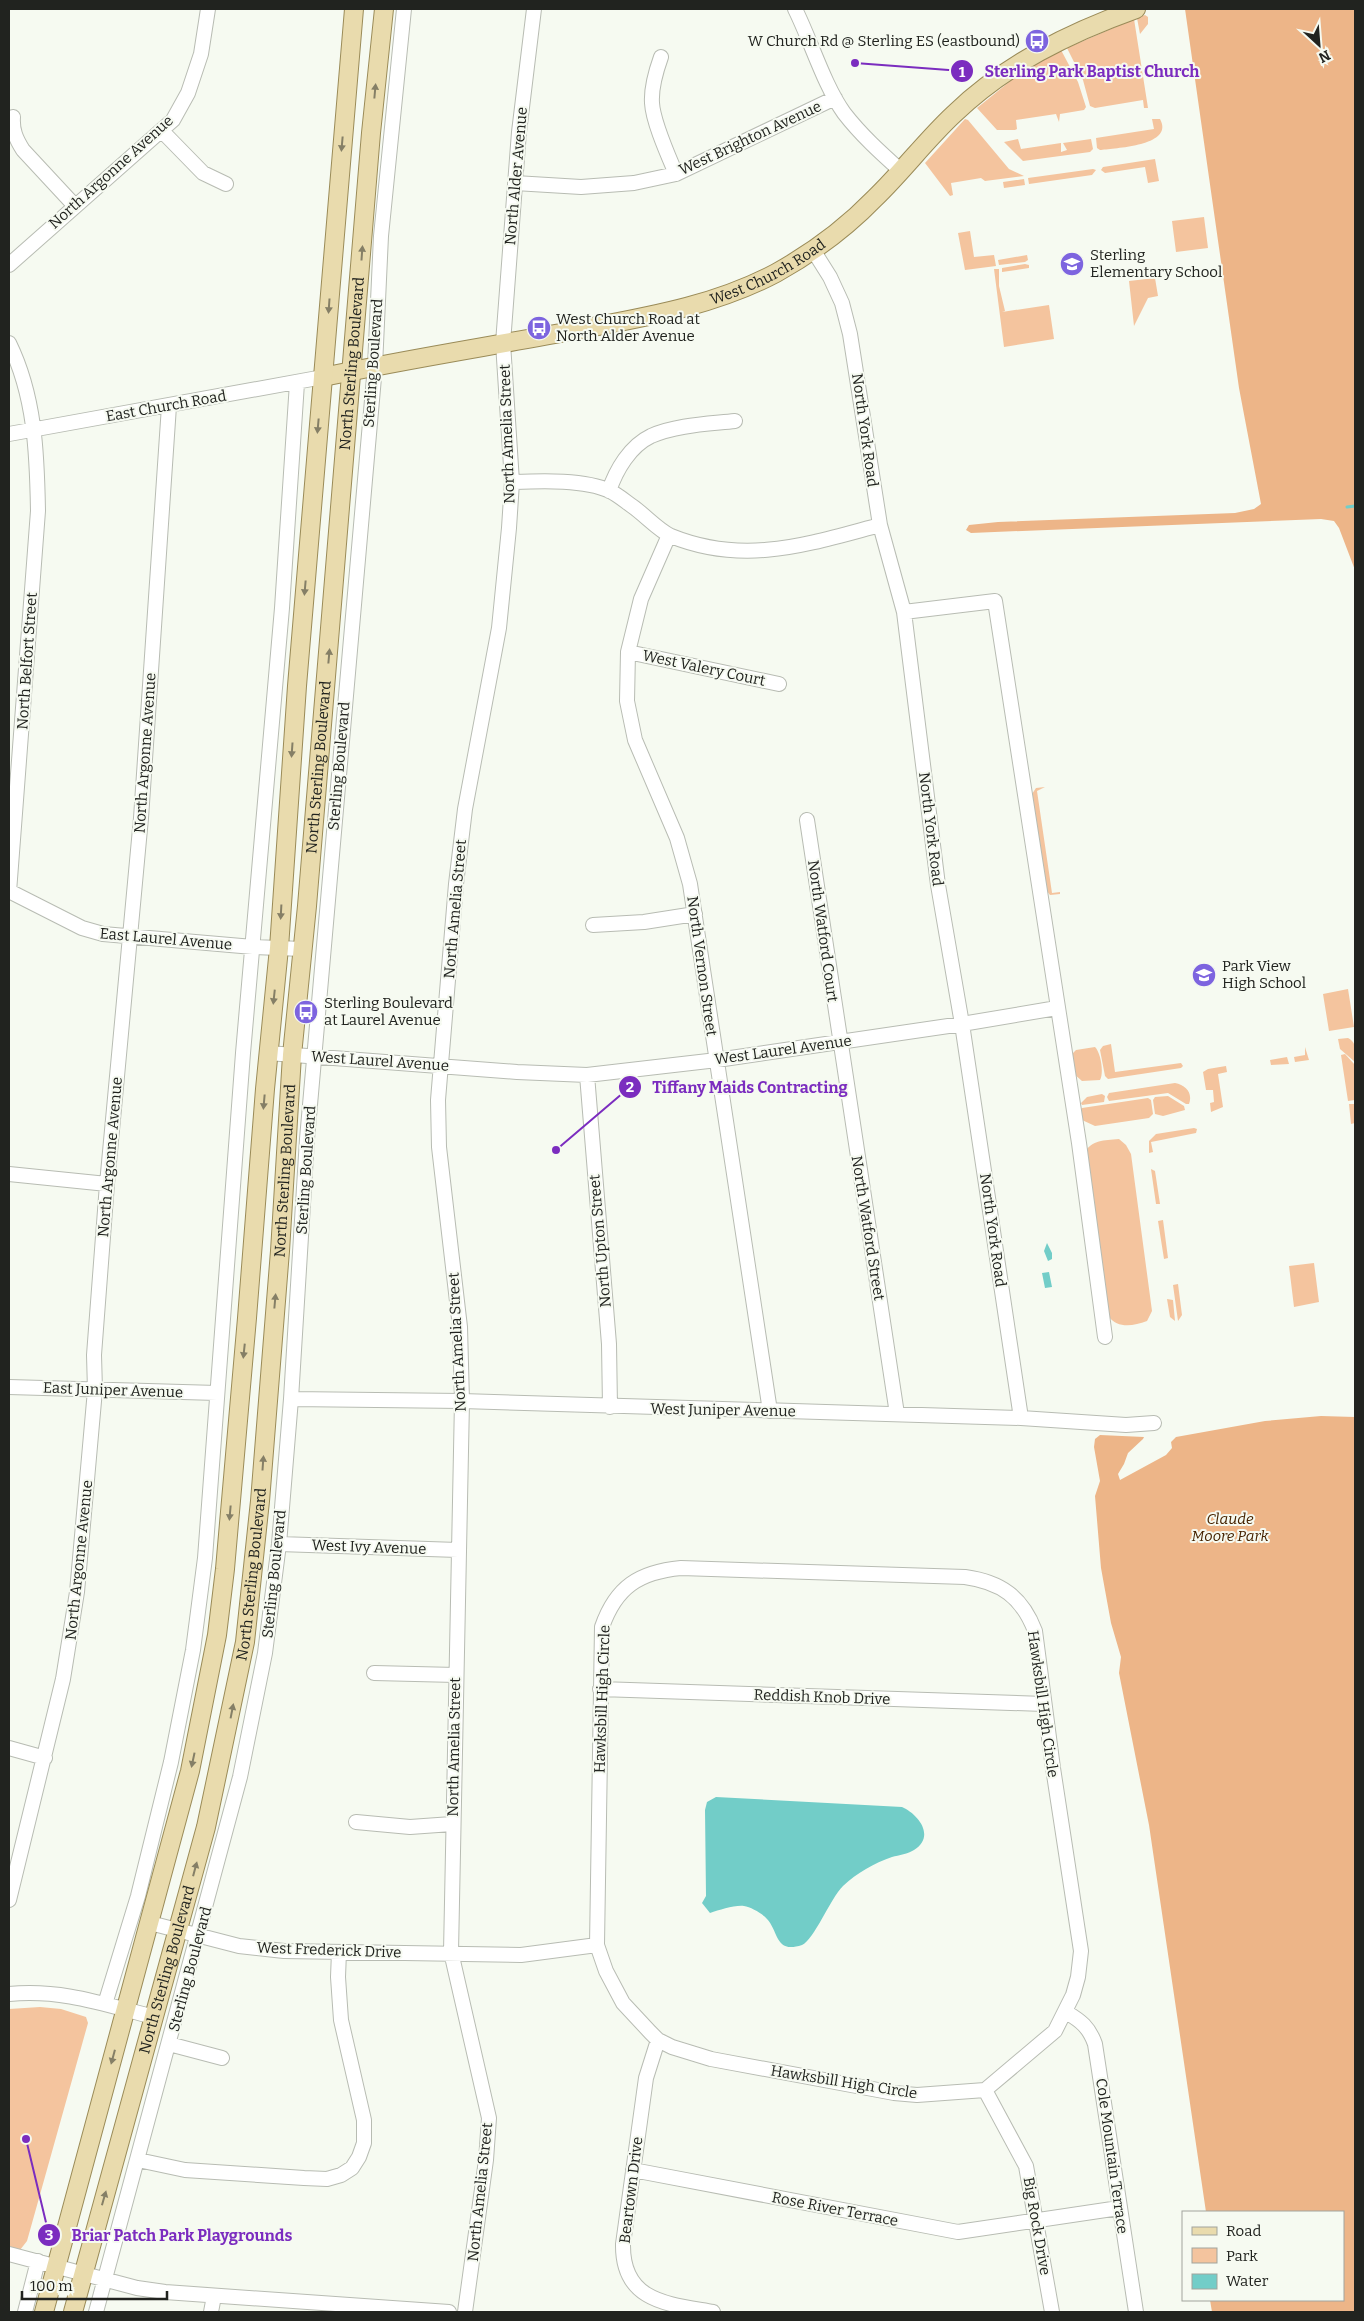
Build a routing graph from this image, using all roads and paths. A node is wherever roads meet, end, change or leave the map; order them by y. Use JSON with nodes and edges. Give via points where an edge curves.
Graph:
{"nodes":[{"id":1,"x":208,"y":9,"type":"edge"},
{"id":2,"x":354,"y":9,"type":"edge"},
{"id":3,"x":384,"y":9,"type":"edge"},
{"id":4,"x":404,"y":9,"type":"edge"},
{"id":5,"x":534,"y":9,"type":"edge"},
{"id":6,"x":795,"y":9,"type":"edge"},
{"id":7,"x":1136,"y":9,"type":"edge"},
{"id":8,"x":661,"y":57,"type":"dead end"},
{"id":9,"x":835,"y":98,"type":"junction"},
{"id":10,"x":13,"y":117,"type":"dead end"},
{"id":11,"x":162,"y":131,"type":"junction"},
{"id":12,"x":901,"y":171,"type":"junction"},
{"id":13,"x":676,"y":174,"type":"junction"},
{"id":14,"x":515,"y":183,"type":"junction"},
{"id":15,"x":226,"y":184,"type":"dead end"},
{"id":16,"x":75,"y":206,"type":"junction"},
{"id":17,"x":813,"y":250,"type":"junction"},
{"id":18,"x":9,"y":265,"type":"edge"},
{"id":19,"x":9,"y":343,"type":"edge"},
{"id":20,"x":503,"y":343,"type":"junction"},
{"id":21,"x":375,"y":366,"type":"junction"},
{"id":22,"x":351,"y":371,"type":"junction"},
{"id":23,"x":323,"y":378,"type":"junction"},
{"id":24,"x":297,"y":383,"type":"junction"},
{"id":25,"x":169,"y":406,"type":"junction"},
{"id":26,"x":735,"y":421,"type":"dead end"},
{"id":27,"x":32,"y":430,"type":"junction"},
{"id":28,"x":9,"y":434,"type":"edge"},
{"id":29,"x":512,"y":482,"type":"junction"},
{"id":30,"x":610,"y":491,"type":"junction"},
{"id":31,"x":880,"y":525,"type":"junction"},
{"id":32,"x":669,"y":535,"type":"junction"},
{"id":33,"x":904,"y":612,"type":"junction"},
{"id":34,"x":628,"y":652,"type":"junction"},
{"id":35,"x":779,"y":684,"type":"dead end"},
{"id":36,"x":807,"y":820,"type":"dead end"},
{"id":37,"x":9,"y":891,"type":"edge"},
{"id":38,"x":695,"y":914,"type":"junction"},
{"id":39,"x":593,"y":925,"type":"dead end"},
{"id":40,"x":131,"y":936,"type":"junction"},
{"id":41,"x":253,"y":947,"type":"junction"},
{"id":42,"x":279,"y":948,"type":"junction"},
{"id":43,"x":302,"y":949,"type":"junction"},
{"id":44,"x":1057,"y":1008,"type":"junction"},
{"id":45,"x":962,"y":1024,"type":"junction"},
{"id":46,"x":839,"y":1042,"type":"junction"},
{"id":47,"x":268,"y":1053,"type":"junction"},
{"id":48,"x":292,"y":1055,"type":"junction"},
{"id":49,"x":315,"y":1056,"type":"junction"},
{"id":50,"x":716,"y":1060,"type":"junction"},
{"id":51,"x":441,"y":1066,"type":"junction"},
{"id":52,"x":587,"y":1075,"type":"junction"},
{"id":53,"x":9,"y":1174,"type":"edge"},
{"id":54,"x":108,"y":1184,"type":"junction"},
{"id":55,"x":1105,"y":1336,"type":"dead end"},
{"id":56,"x":9,"y":1387,"type":"edge"},
{"id":57,"x":95,"y":1390,"type":"junction"},
{"id":58,"x":217,"y":1393,"type":"junction"},
{"id":59,"x":291,"y":1399,"type":"junction"},
{"id":60,"x":462,"y":1401,"type":"junction"},
{"id":61,"x":610,"y":1407,"type":"junction"},
{"id":62,"x":770,"y":1411,"type":"junction"},
{"id":63,"x":897,"y":1414,"type":"junction"},
{"id":64,"x":1021,"y":1418,"type":"junction"},
{"id":65,"x":1154,"y":1423,"type":"dead end"},
{"id":66,"x":279,"y":1544,"type":"junction"},
{"id":67,"x":458,"y":1550,"type":"junction"},
{"id":68,"x":374,"y":1673,"type":"dead end"},
{"id":69,"x":456,"y":1675,"type":"junction"},
{"id":70,"x":600,"y":1689,"type":"junction"},
{"id":71,"x":1044,"y":1704,"type":"junction"},
{"id":72,"x":9,"y":1748,"type":"edge"},
{"id":73,"x":45,"y":1758,"type":"junction"},
{"id":74,"x":356,"y":1822,"type":"dead end"},
{"id":75,"x":452,"y":1824,"type":"junction"},
{"id":76,"x":9,"y":1900,"type":"edge"},
{"id":77,"x":150,"y":1923,"type":"junction"},
{"id":78,"x":178,"y":1930,"type":"junction"},
{"id":79,"x":199,"y":1936,"type":"junction"},
{"id":80,"x":597,"y":1945,"type":"junction"},
{"id":81,"x":339,"y":1952,"type":"junction"},
{"id":82,"x":451,"y":1952,"type":"junction"},
{"id":83,"x":9,"y":1994,"type":"edge"},
{"id":84,"x":105,"y":2004,"type":"junction"},
{"id":85,"x":126,"y":2010,"type":"junction"},
{"id":86,"x":1066,"y":2012,"type":"junction"},
{"id":87,"x":154,"y":2017,"type":"junction"},
{"id":88,"x":658,"y":2040,"type":"junction"},
{"id":89,"x":169,"y":2044,"type":"junction"},
{"id":90,"x":222,"y":2058,"type":"dead end"},
{"id":91,"x":985,"y":2090,"type":"junction"},
{"id":92,"x":138,"y":2160,"type":"junction"},
{"id":93,"x":633,"y":2170,"type":"junction"},
{"id":94,"x":1119,"y":2208,"type":"junction"},
{"id":95,"x":1037,"y":2220,"type":"junction"},
{"id":96,"x":9,"y":2254,"type":"edge"},
{"id":97,"x":38,"y":2262,"type":"junction"},
{"id":98,"x":56,"y":2267,"type":"junction"},
{"id":99,"x":83,"y":2273,"type":"junction"},
{"id":100,"x":105,"y":2279,"type":"junction"},
{"id":101,"x":214,"y":2296,"type":"junction"},
{"id":102,"x":338,"y":2308,"type":"edge"},
{"id":103,"x":25,"y":2312,"type":"edge"},
{"id":104,"x":44,"y":2312,"type":"edge"},
{"id":105,"x":73,"y":2312,"type":"edge"},
{"id":106,"x":96,"y":2312,"type":"edge"},
{"id":107,"x":211,"y":2312,"type":"edge"},
{"id":108,"x":449,"y":2312,"type":"edge"},
{"id":109,"x":465,"y":2312,"type":"edge"},
{"id":110,"x":713,"y":2312,"type":"edge"},
{"id":111,"x":1052,"y":2312,"type":"edge"},
{"id":112,"x":1136,"y":2312,"type":"edge"}],
"edges":[{"from":1,"to":11,"type":"street","name":"North Argonne Avenue","via":[[200,54],[188,93],[173,120]]},
{"from":2,"to":23,"type":"main road","name":"North Sterling Boulevard","one_way":true},
{"from":22,"to":3,"type":"main road","name":"North Sterling Boulevard","one_way":true},
{"from":4,"to":21,"type":"street","name":"Sterling Boulevard","via":[[381,236]]},
{"from":5,"to":14,"type":"street","name":"North Alder Avenue"},
{"from":6,"to":9,"type":"street"},
{"from":7,"to":12,"type":"main road","name":"West Church Road","via":[[1060,40],[991,82],[953,115]]},
{"from":8,"to":13,"type":"street","via":[[652,104]]},
{"from":9,"to":12,"type":"street","via":[[865,137]]},
{"from":9,"to":13,"type":"street","name":"West Brighton Avenue"},
{"from":10,"to":16,"type":"street","via":[[12,126],[24,150]]},
{"from":11,"to":15,"type":"street","via":[[203,174]]},
{"from":11,"to":16,"type":"street","name":"North Argonne Avenue"},
{"from":12,"to":17,"type":"main road","name":"West Church Road","via":[[861,211]]},
{"from":13,"to":14,"type":"street","name":"West Brighton Avenue","via":[[581,187]]},
{"from":14,"to":20,"type":"street","name":"North Alder Avenue"},
{"from":16,"to":18,"type":"street","name":"North Argonne Avenue"},
{"from":17,"to":20,"type":"main road","name":"West Church Road","via":[[775,273],[724,296],[659,314]]},
{"from":17,"to":31,"type":"street","name":"North York Road","via":[[842,302],[850,334]]},
{"from":19,"to":27,"type":"street","name":"North Belfort Street","via":[[31,402]]},
{"from":20,"to":21,"type":"main road","name":"West Church Road"},
{"from":20,"to":29,"type":"street","name":"North Amelia Street"},
{"from":21,"to":22,"type":"main road","name":"West Church Road"},
{"from":21,"to":49,"type":"street","name":"Sterling Boulevard"},
{"from":22,"to":23,"type":"main road","name":"West Church Road"},
{"from":43,"to":22,"type":"main road","name":"North Sterling Boulevard","one_way":true},
{"from":23,"to":24,"type":"street","name":"East Church Road"},
{"from":23,"to":42,"type":"main road","name":"North Sterling Boulevard","one_way":true},
{"from":24,"to":25,"type":"street","name":"East Church Road"},
{"from":24,"to":41,"type":"street"},
{"from":25,"to":27,"type":"street","name":"East Church Road"},
{"from":25,"to":40,"type":"street","name":"North Argonne Avenue"},
{"from":26,"to":30,"type":"street","via":[[650,436],[630,452],[614,475]]},
{"from":27,"to":28,"type":"street","name":"East Church Road"},
{"from":27,"to":37,"type":"street","name":"North Belfort Street","via":[[38,511]]},
{"from":29,"to":30,"type":"street","via":[[578,484]]},
{"from":29,"to":51,"type":"street","name":"North Amelia Street","via":[[500,628],[465,809]]},
{"from":30,"to":32,"type":"street"},
{"from":31,"to":32,"type":"street","via":[[778,550],[753,552],[699,546]]},
{"from":31,"to":33,"type":"street","name":"North York Road"},
{"from":32,"to":34,"type":"street","name":"North Vernon Street","via":[[641,600]]},
{"from":33,"to":44,"type":"street","via":[[995,601]]},
{"from":33,"to":45,"type":"street","name":"North York Road","via":[[938,885]]},
{"from":34,"to":35,"type":"street","name":"West Valery Court"},
{"from":34,"to":38,"type":"street","name":"North Vernon Street","via":[[627,701],[635,740],[677,838]]},
{"from":36,"to":46,"type":"street","name":"North Watford Court"},
{"from":37,"to":40,"type":"street","name":"East Laurel Avenue","via":[[92,932]]},
{"from":38,"to":39,"type":"street"},
{"from":38,"to":50,"type":"street","name":"North Vernon Street"},
{"from":40,"to":41,"type":"street","name":"East Laurel Avenue"},
{"from":40,"to":54,"type":"street","name":"North Argonne Avenue"},
{"from":41,"to":42,"type":"street","name":"East Laurel Avenue"},
{"from":41,"to":58,"type":"street"},
{"from":42,"to":43,"type":"street","name":"East Laurel Avenue"},
{"from":42,"to":47,"type":"main road","name":"North Sterling Boulevard","one_way":true},
{"from":43,"to":48,"type":"main road","name":"North Sterling Boulevard"},
{"from":44,"to":45,"type":"street","name":"West Laurel Avenue"},
{"from":44,"to":55,"type":"street"},
{"from":45,"to":46,"type":"street","name":"West Laurel Avenue"},
{"from":45,"to":64,"type":"street","name":"North York Road"},
{"from":46,"to":50,"type":"street","name":"West Laurel Avenue"},
{"from":46,"to":63,"type":"street","name":"North Watford Street"},
{"from":47,"to":48,"type":"street","name":"West Laurel Avenue"},
{"from":47,"to":77,"type":"main road","name":"North Sterling Boulevard","one_way":true,"via":[[217,1636],[190,1771]]},
{"from":48,"to":49,"type":"street","name":"West Laurel Avenue"},
{"from":78,"to":48,"type":"main road","name":"North Sterling Boulevard","one_way":true,"via":[[212,1801],[245,1642],[260,1501]]},
{"from":49,"to":51,"type":"street","name":"West Laurel Avenue"},
{"from":49,"to":59,"type":"street","name":"Sterling Boulevard"},
{"from":50,"to":52,"type":"street","name":"West Laurel Avenue"},
{"from":50,"to":62,"type":"street","name":"North Vernon Street"},
{"from":51,"to":52,"type":"street","name":"West Laurel Avenue"},
{"from":51,"to":60,"type":"street","name":"North Amelia Street","via":[[439,1147],[460,1327]]},
{"from":52,"to":61,"type":"street","name":"North Upton Street","via":[[609,1344]]},
{"from":53,"to":54,"type":"street"},
{"from":54,"to":57,"type":"street","name":"North Argonne Avenue","via":[[94,1355]]},
{"from":56,"to":57,"type":"street","name":"East Juniper Avenue"},
{"from":57,"to":58,"type":"street","name":"East Juniper Avenue"},
{"from":57,"to":73,"type":"street","name":"North Argonne Avenue","via":[[76,1600]]},
{"from":58,"to":84,"type":"street","via":[[205,1558],[183,1704],[138,1896]]},
{"from":59,"to":60,"type":"street","name":"West Juniper Avenue"},
{"from":59,"to":66,"type":"street","name":"Sterling Boulevard"},
{"from":60,"to":61,"type":"street","name":"West Juniper Avenue"},
{"from":60,"to":67,"type":"street","name":"North Amelia Street"},
{"from":61,"to":62,"type":"street","name":"West Juniper Avenue"},
{"from":62,"to":63,"type":"street","name":"West Juniper Avenue"},
{"from":63,"to":64,"type":"street","name":"West Juniper Avenue"},
{"from":64,"to":65,"type":"street","name":"West Juniper Avenue","via":[[1126,1425]]},
{"from":66,"to":67,"type":"street","name":"West Ivy Avenue"},
{"from":66,"to":79,"type":"street","name":"Sterling Boulevard","via":[[255,1709]]},
{"from":67,"to":69,"type":"street","name":"North Amelia Street"},
{"from":68,"to":69,"type":"street"},
{"from":69,"to":75,"type":"street","name":"North Amelia Street"},
{"from":70,"to":71,"type":"street","name":"Reddish Knob Drive"},
{"from":70,"to":71,"type":"street","name":"Hawksbill High Circle","via":[[602,1627],[609,1608],[623,1590],[660,1570],[965,1577],[978,1578],[1008,1591],[1029,1617],[1034,1631]]},
{"from":70,"to":80,"type":"street","name":"Hawksbill High Circle"},
{"from":71,"to":86,"type":"street","name":"Hawksbill High Circle","via":[[1081,1951],[1078,1977]]},
{"from":72,"to":73,"type":"street"},
{"from":73,"to":76,"type":"street","name":"North Argonne Avenue"},
{"from":74,"to":75,"type":"street","via":[[410,1827]]},
{"from":75,"to":82,"type":"street","name":"North Amelia Street"},
{"from":77,"to":78,"type":"street","name":"West Frederick Drive"},
{"from":77,"to":85,"type":"main road","name":"North Sterling Boulevard"},
{"from":78,"to":79,"type":"street","name":"West Frederick Drive"},
{"from":78,"to":87,"type":"main road","name":"North Sterling Boulevard"},
{"from":79,"to":81,"type":"street","name":"West Frederick Drive","via":[[264,1949]]},
{"from":79,"to":89,"type":"street","name":"Sterling Boulevard"},
{"from":80,"to":82,"type":"street","name":"West Frederick Drive","via":[[521,1955]]},
{"from":80,"to":88,"type":"street","name":"Hawksbill High Circle","via":[[623,2003]]},
{"from":81,"to":82,"type":"street","name":"West Frederick Drive"},
{"from":81,"to":92,"type":"street","via":[[341,2020],[364,2120],[364,2143],[352,2168],[327,2179],[185,2170]]},
{"from":82,"to":109,"type":"street","name":"North Amelia Street","via":[[489,2118]]},
{"from":83,"to":84,"type":"street","via":[[36,1992]]},
{"from":84,"to":85,"type":"street"},
{"from":85,"to":87,"type":"street"},
{"from":85,"to":98,"type":"main road","name":"North Sterling Boulevard","one_way":true},
{"from":86,"to":91,"type":"street","name":"Hawksbill High Circle","via":[[1056,2031]]},
{"from":86,"to":94,"type":"street","name":"Cole Mountain Terrace","via":[[1083,2022],[1095,2044]]},
{"from":99,"to":87,"type":"main road","name":"North Sterling Boulevard","one_way":true},
{"from":88,"to":91,"type":"street","name":"Hawksbill High Circle","via":[[711,2059],[894,2093],[917,2095]]},
{"from":88,"to":93,"type":"street","name":"Beartown Drive","via":[[646,2078]]},
{"from":89,"to":90,"type":"street"},
{"from":89,"to":92,"type":"street","name":"Sterling Boulevard"},
{"from":91,"to":95,"type":"street","name":"Big Rock Drive","via":[[1026,2166]]},
{"from":92,"to":100,"type":"street","name":"Sterling Boulevard"},
{"from":93,"to":95,"type":"street","name":"Rose River Terrace","via":[[958,2232]]},
{"from":93,"to":110,"type":"street","name":"Beartown Drive","via":[[623,2244],[626,2271],[634,2284],[653,2299]]},
{"from":94,"to":95,"type":"street","name":"Rose River Terrace"},
{"from":94,"to":112,"type":"street","name":"Cole Mountain Terrace"},
{"from":95,"to":111,"type":"street","name":"Big Rock Drive"},
{"from":96,"to":97,"type":"street"},
{"from":97,"to":98,"type":"street"},
{"from":97,"to":103,"type":"street"},
{"from":98,"to":99,"type":"street"},
{"from":98,"to":104,"type":"main road","name":"North Sterling Boulevard"},
{"from":99,"to":100,"type":"street"},
{"from":99,"to":105,"type":"main road","name":"North Sterling Boulevard"},
{"from":100,"to":101,"type":"street","via":[[137,2288]]},
{"from":100,"to":106,"type":"street","name":"Sterling Boulevard"},
{"from":101,"to":102,"type":"street"},
{"from":101,"to":107,"type":"street"},
{"from":102,"to":108,"type":"street"}]}
